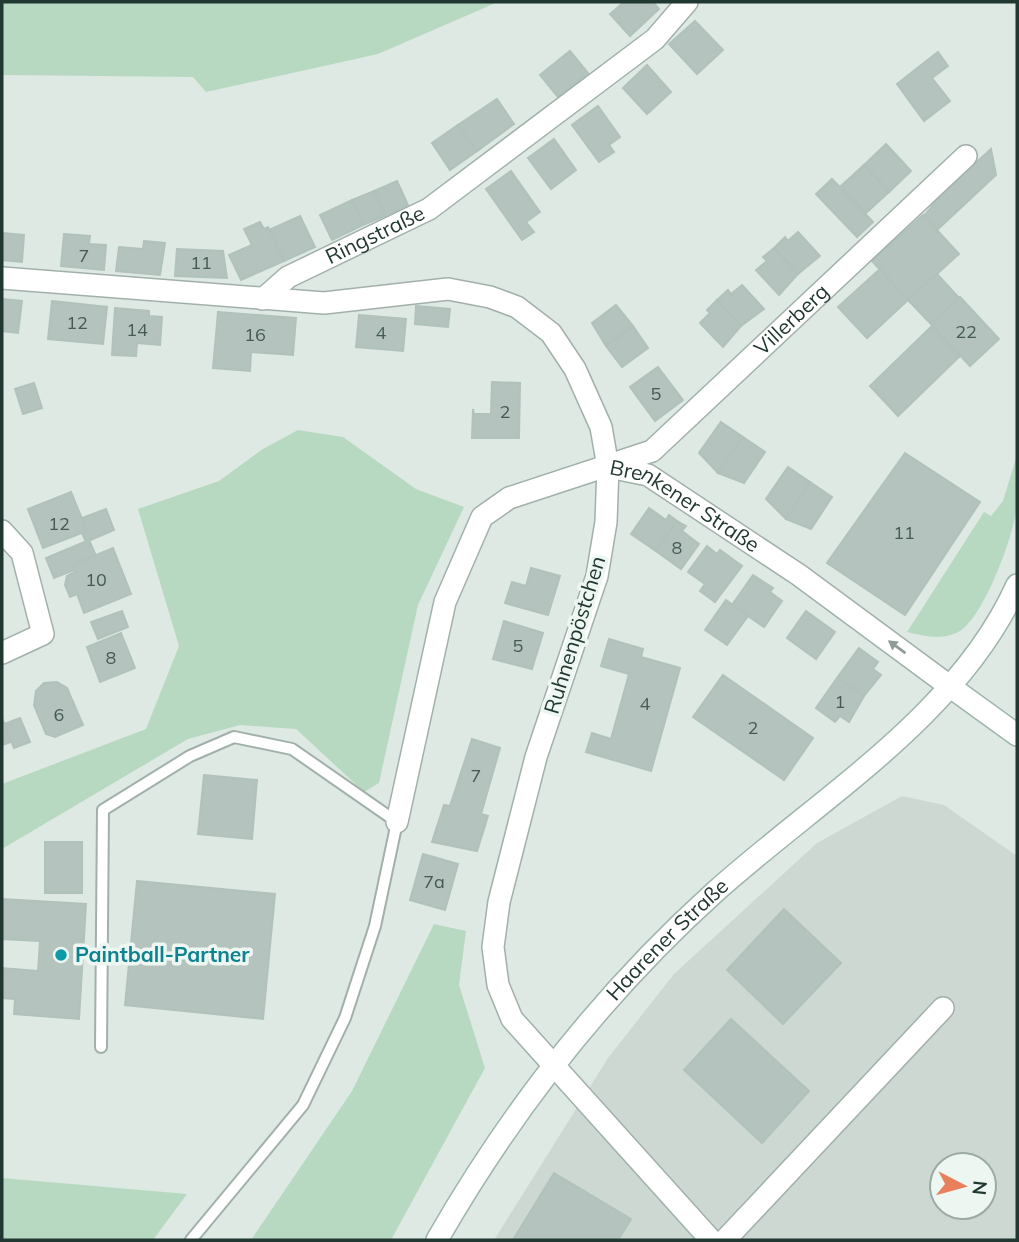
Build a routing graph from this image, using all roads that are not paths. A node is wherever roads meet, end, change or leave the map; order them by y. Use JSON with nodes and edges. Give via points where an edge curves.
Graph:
{"nodes":[{"id":1,"x":687,"y":2,"type":"edge"},
{"id":2,"x":966,"y":156,"type":"dead end"},
{"id":3,"x":2,"y":278,"type":"edge"},
{"id":4,"x":263,"y":299,"type":"junction"},
{"id":5,"x":608,"y":467,"type":"junction"},
{"id":6,"x":2,"y":531,"type":"edge"},
{"id":7,"x":1017,"y":586,"type":"edge"},
{"id":8,"x":2,"y":653,"type":"edge"},
{"id":9,"x":952,"y":688,"type":"junction"},
{"id":10,"x":1017,"y":735,"type":"edge"},
{"id":11,"x":397,"y":822,"type":"junction"},
{"id":12,"x":943,"y":1008,"type":"dead end"},
{"id":13,"x":101,"y":1047,"type":"dead end"},
{"id":14,"x":551,"y":1066,"type":"junction"},
{"id":15,"x":191,"y":1240,"type":"edge"},
{"id":16,"x":437,"y":1240,"type":"edge"},
{"id":17,"x":711,"y":1240,"type":"edge"},
{"id":18,"x":725,"y":1240,"type":"edge"}],
"edges":[{"from":1,"to":4,"type":"street","name":"Ringstraße","via":[[654,39],[429,209],[288,277]]},
{"from":2,"to":5,"type":"street","name":"Villerberg","via":[[652,452]]},
{"from":3,"to":4,"type":"street"},
{"from":4,"to":5,"type":"street","name":"Brenkener Straße","via":[[324,303],[448,289],[517,307],[551,333],[575,369],[601,427]]},
{"from":9,"to":5,"type":"street","name":"Brenkener Straße","one_way":true,"via":[[799,575],[648,475]]},
{"from":5,"to":11,"type":"street","via":[[509,498],[482,517],[445,602]]},
{"from":5,"to":14,"type":"street","name":"Ruhnenpöstchen","via":[[606,523],[597,576],[537,757],[499,902],[494,947],[498,985],[512,1019]]},
{"from":6,"to":8,"type":"street","via":[[22,553],[43,634]]},
{"from":7,"to":9,"type":"street","name":"Haarener Straße","via":[[985,647]]},
{"from":9,"to":10,"type":"street","name":"Brenkener Straße"},
{"from":9,"to":14,"type":"street","name":"Haarener Straße","via":[[688,918],[616,988]]},
{"from":11,"to":13,"type":"lane","via":[[292,749],[234,737],[190,756],[103,810]]},
{"from":11,"to":15,"type":"lane","via":[[375,926],[345,1018],[303,1105]]},
{"from":12,"to":18,"type":"street"},
{"from":14,"to":16,"type":"street","name":"Haarener Straße"},
{"from":14,"to":17,"type":"street","name":"Ruhnenpöstchen"}]}
